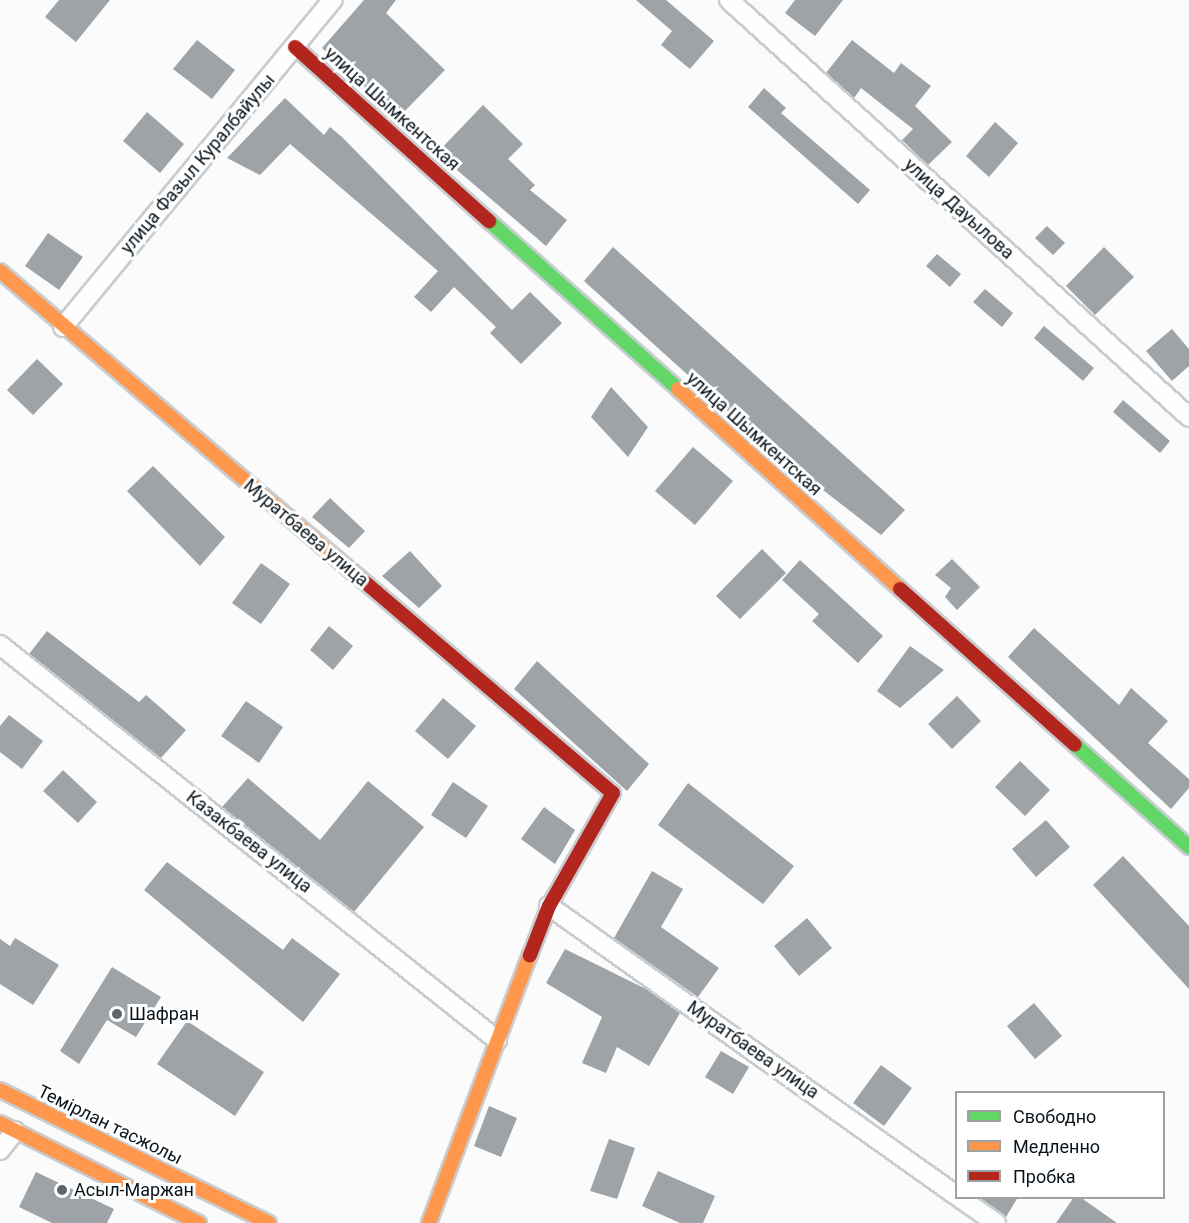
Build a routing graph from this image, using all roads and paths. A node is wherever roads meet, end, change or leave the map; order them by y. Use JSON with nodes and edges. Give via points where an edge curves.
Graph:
{"nodes":[{"id":1,"x":333,"y":0,"type":"edge"},
{"id":2,"x":729,"y":0,"type":"edge"},
{"id":3,"x":295,"y":47,"type":"junction"},
{"id":4,"x":0,"y":271,"type":"edge"},
{"id":5,"x":63,"y":327,"type":"junction"},
{"id":6,"x":1189,"y":417,"type":"edge"},
{"id":7,"x":0,"y":645,"type":"edge"},
{"id":8,"x":1189,"y":847,"type":"edge"},
{"id":9,"x":549,"y":906,"type":"junction"},
{"id":10,"x":497,"y":1040,"type":"junction"},
{"id":11,"x":0,"y":1090,"type":"edge"},
{"id":12,"x":8,"y":1127,"type":"edge"},
{"id":13,"x":0,"y":1150,"type":"edge"},
{"id":14,"x":955,"y":1194,"type":"edge"},
{"id":15,"x":962,"y":1199,"type":"edge"},
{"id":16,"x":199,"y":1223,"type":"edge"},
{"id":17,"x":269,"y":1223,"type":"edge"},
{"id":18,"x":429,"y":1223,"type":"edge"},
{"id":19,"x":996,"y":1223,"type":"edge"}],
"edges":[{"from":1,"to":3,"type":"street","name":"улица Фазыл Куралбайулы"},
{"from":2,"to":6,"type":"street","name":"улица Дауылова"},
{"from":3,"to":5,"type":"street","name":"улица Фазыл Куралбайулы"},
{"from":3,"to":8,"type":"street","name":"улица Шымкентская"},
{"from":4,"to":5,"type":"street","name":"Муратбаева улица"},
{"from":5,"to":9,"type":"street","name":"Муратбаева улица","via":[[614,793]]},
{"from":7,"to":10,"type":"street","name":"Казакбаева улица"},
{"from":9,"to":10,"type":"street"},
{"from":9,"to":14,"type":"street","name":"Муратбаева улица"},
{"from":10,"to":18,"type":"street"},
{"from":11,"to":17,"type":"street","name":"Темірлан тасжолы"},
{"from":12,"to":13,"type":"street"},
{"from":12,"to":16,"type":"street"},
{"from":15,"to":19,"type":"street","name":"Муратбаева улица"}]}
